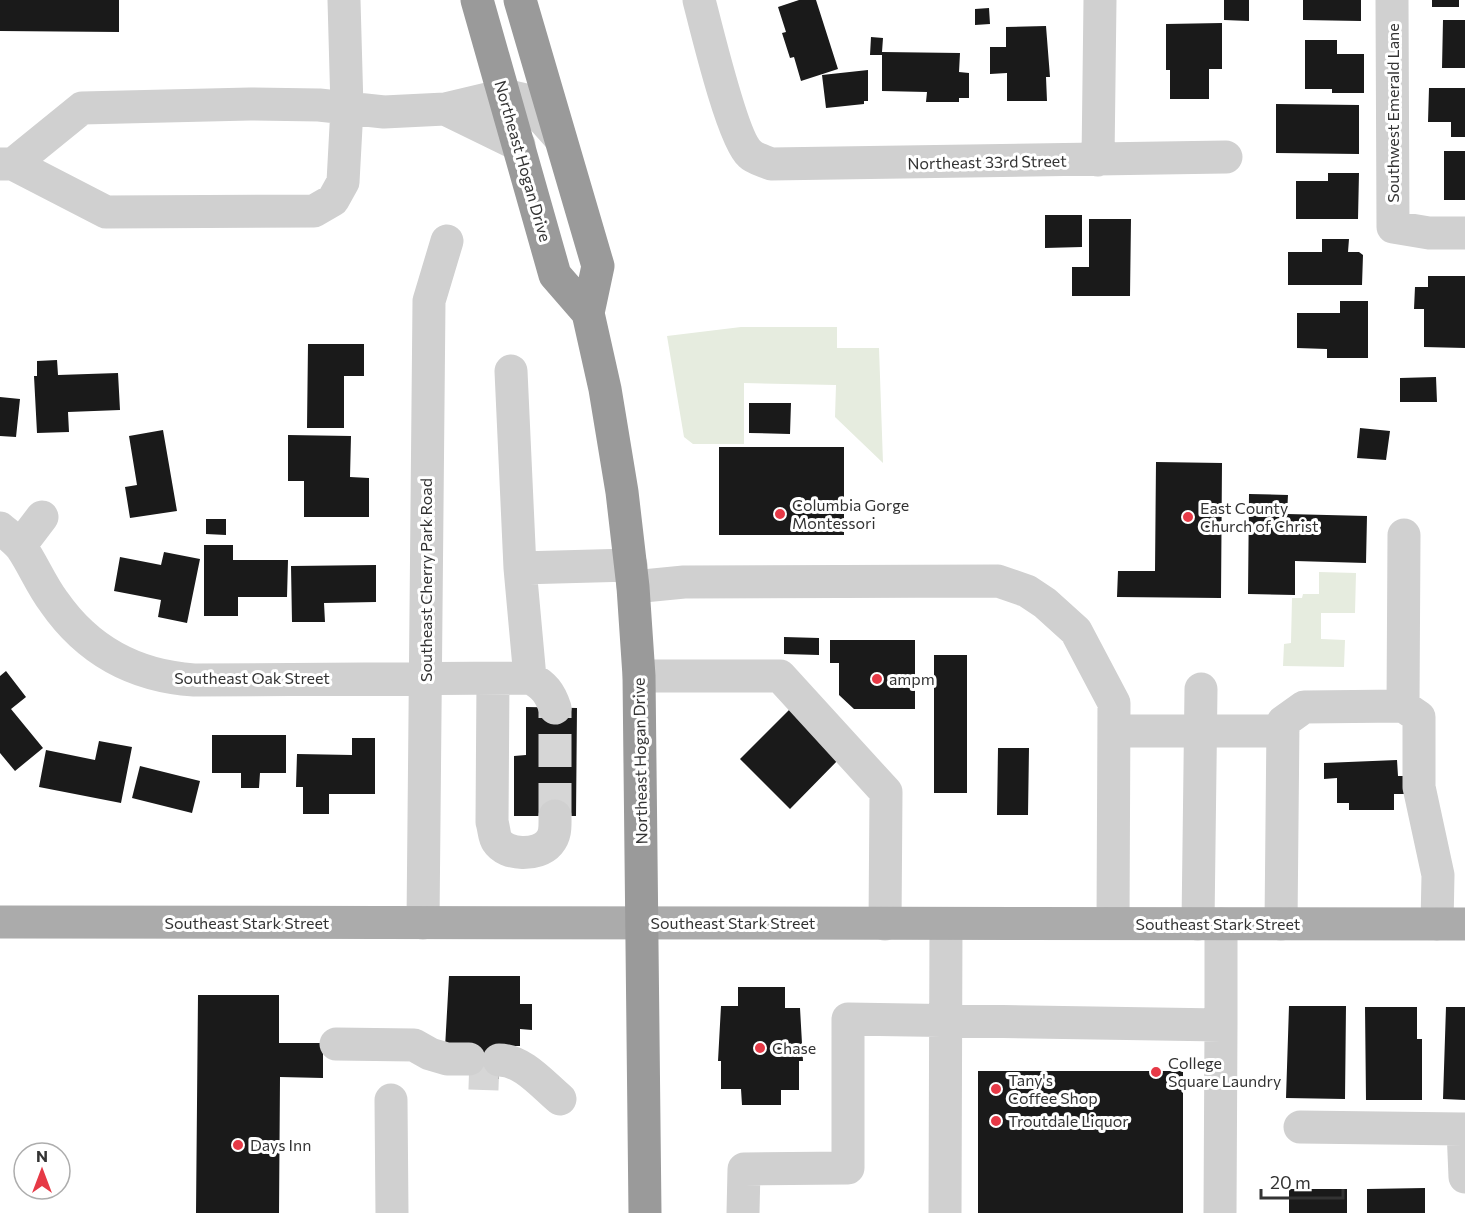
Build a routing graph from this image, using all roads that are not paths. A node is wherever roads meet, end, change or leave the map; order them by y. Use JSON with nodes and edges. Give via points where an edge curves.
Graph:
{"nodes":[{"id":1,"x":344,"y":0,"type":"edge"},
{"id":2,"x":477,"y":0,"type":"edge"},
{"id":3,"x":520,"y":0,"type":"edge"},
{"id":4,"x":699,"y":0,"type":"edge"},
{"id":5,"x":1100,"y":0,"type":"edge"},
{"id":6,"x":1392,"y":0,"type":"edge"},
{"id":7,"x":504,"y":95,"type":"junction"},
{"id":8,"x":347,"y":108,"type":"junction"},
{"id":9,"x":445,"y":109,"type":"junction"},
{"id":10,"x":560,"y":138,"type":"junction"},
{"id":11,"x":519,"y":145,"type":"junction"},
{"id":12,"x":1226,"y":157,"type":"dead end"},
{"id":13,"x":1098,"y":160,"type":"junction"},
{"id":14,"x":7,"y":164,"type":"edge"},
{"id":15,"x":1465,"y":233,"type":"edge"},
{"id":16,"x":447,"y":241,"type":"dead end"},
{"id":17,"x":588,"y":313,"type":"junction"},
{"id":18,"x":511,"y":371,"type":"dead end"},
{"id":19,"x":42,"y":517,"type":"dead end"},
{"id":20,"x":1404,"y":535,"type":"dead end"},
{"id":21,"x":10,"y":537,"type":"edge"},
{"id":22,"x":520,"y":568,"type":"junction"},
{"id":23,"x":632,"y":576,"type":"junction"},
{"id":24,"x":639,"y":675,"type":"junction"},
{"id":25,"x":425,"y":677,"type":"junction"},
{"id":26,"x":530,"y":678,"type":"junction"},
{"id":27,"x":493,"y":679,"type":"junction"},
{"id":28,"x":1201,"y":689,"type":"dead end"},
{"id":29,"x":1403,"y":706,"type":"junction"},
{"id":30,"x":555,"y":708,"type":"tunnel mouth"},
{"id":31,"x":1283,"y":731,"type":"junction"},
{"id":32,"x":1114,"y":732,"type":"junction"},
{"id":33,"x":1200,"y":732,"type":"junction"},
{"id":34,"x":555,"y":816,"type":"tunnel mouth"},
{"id":35,"x":0,"y":922,"type":"edge"},
{"id":36,"x":423,"y":923,"type":"junction"},
{"id":37,"x":643,"y":923,"type":"junction"},
{"id":38,"x":1113,"y":923,"type":"junction"},
{"id":39,"x":885,"y":924,"type":"junction"},
{"id":40,"x":946,"y":924,"type":"junction"},
{"id":41,"x":1210,"y":924,"type":"junction"},
{"id":42,"x":1281,"y":924,"type":"junction"},
{"id":43,"x":1451,"y":924,"type":"edge"},
{"id":44,"x":948,"y":1023,"type":"junction"},
{"id":45,"x":1221,"y":1025,"type":"junction"},
{"id":46,"x":336,"y":1044,"type":"dead end"},
{"id":47,"x":391,"y":1100,"type":"dead end"},
{"id":48,"x":560,"y":1100,"type":"dead end"},
{"id":49,"x":1300,"y":1127,"type":"dead end"},
{"id":50,"x":1465,"y":1177,"type":"edge"},
{"id":51,"x":392,"y":1213,"type":"edge"},
{"id":52,"x":645,"y":1213,"type":"edge"},
{"id":53,"x":743,"y":1213,"type":"edge"},
{"id":54,"x":945,"y":1213,"type":"edge"},
{"id":55,"x":1220,"y":1213,"type":"edge"}],
"edges":[{"from":1,"to":8,"type":"street"},
{"from":2,"to":7,"type":"highway","name":"Northeast Hogan Drive"},
{"from":3,"to":10,"type":"highway","name":"Northeast Hogan Drive"},
{"from":4,"to":13,"type":"street","name":"Northeast 33rd Street","via":[[741,141],[750,155],[771,164]]},
{"from":5,"to":13,"type":"street"},
{"from":6,"to":15,"type":"street","name":"Southwest Emerald Lane","via":[[1393,227]]},
{"from":7,"to":9,"type":"street"},
{"from":7,"to":10,"type":"street","via":[[526,100]]},
{"from":7,"to":11,"type":"highway","name":"Northeast Hogan Drive"},
{"from":8,"to":9,"type":"street","via":[[384,112]]},
{"from":8,"to":14,"type":"street","via":[[250,104],[82,108]]},
{"from":8,"to":14,"type":"street","via":[[343,182],[333,200],[314,211],[106,212]]},
{"from":9,"to":11,"type":"street"},
{"from":10,"to":17,"type":"highway","name":"Northeast Hogan Drive","via":[[598,266]]},
{"from":11,"to":17,"type":"highway","name":"Northeast Hogan Drive","via":[[555,275]]},
{"from":12,"to":13,"type":"street","name":"Northeast 33rd Street"},
{"from":16,"to":25,"type":"street","name":"Southeast Cherry Park Road","via":[[429,301]]},
{"from":17,"to":23,"type":"highway","name":"Northeast Hogan Drive","via":[[616,447]]},
{"from":18,"to":22,"type":"street"},
{"from":19,"to":21,"type":"street"},
{"from":20,"to":29,"type":"street"},
{"from":21,"to":25,"type":"street","name":"Southeast Oak Street","via":[[76,628],[101,650],[131,667],[163,678]]},
{"from":22,"to":23,"type":"street"},
{"from":22,"to":26,"type":"street"},
{"from":23,"to":24,"type":"highway","name":"Northeast Hogan Drive"},
{"from":23,"to":32,"type":"street","via":[[684,582],[998,580],[1027,591],[1076,631],[1114,703]]},
{"from":24,"to":37,"type":"highway","name":"Northeast Hogan Drive"},
{"from":24,"to":39,"type":"street","via":[[780,675],[886,792]]},
{"from":25,"to":27,"type":"street","name":"Southeast Oak Street"},
{"from":25,"to":36,"type":"street","name":"Southeast Cherry Park Road"},
{"from":26,"to":27,"type":"street","name":"Southeast Oak Street"},
{"from":26,"to":30,"type":"street","via":[[542,684]]},
{"from":27,"to":34,"type":"street","via":[[492,822],[497,841],[509,851],[535,852],[548,845],[555,833]]},
{"from":28,"to":33,"type":"street"},
{"from":29,"to":31,"type":"street","via":[[1304,707],[1283,722]]},
{"from":29,"to":43,"type":"street","via":[[1419,717],[1419,787]]},
{"from":31,"to":33,"type":"street"},
{"from":31,"to":42,"type":"street"},
{"from":32,"to":33,"type":"street"},
{"from":32,"to":38,"type":"street"},
{"from":33,"to":41,"type":"street"},
{"from":35,"to":36,"type":"main road","name":"Southeast Stark Street"},
{"from":36,"to":37,"type":"main road","name":"Southeast Stark Street"},
{"from":37,"to":39,"type":"main road","name":"Southeast Stark Street"},
{"from":37,"to":52,"type":"highway","name":"Northeast Hogan Drive"},
{"from":38,"to":40,"type":"main road","name":"Southeast Stark Street"},
{"from":38,"to":41,"type":"main road","name":"Southeast Stark Street"},
{"from":39,"to":40,"type":"main road","name":"Southeast Stark Street"},
{"from":40,"to":44,"type":"street"},
{"from":41,"to":42,"type":"main road","name":"Southeast Stark Street"},
{"from":41,"to":45,"type":"street"},
{"from":42,"to":43,"type":"main road","name":"Southeast Stark Street"},
{"from":44,"to":45,"type":"street"},
{"from":44,"to":53,"type":"street","via":[[849,1019],[849,1168],[744,1169]]},
{"from":44,"to":54,"type":"street"},
{"from":45,"to":55,"type":"street"},
{"from":46,"to":48,"type":"street","via":[[414,1045],[485,1066]]},
{"from":47,"to":51,"type":"street"},
{"from":49,"to":50,"type":"street","via":[[1463,1129]]}]}
